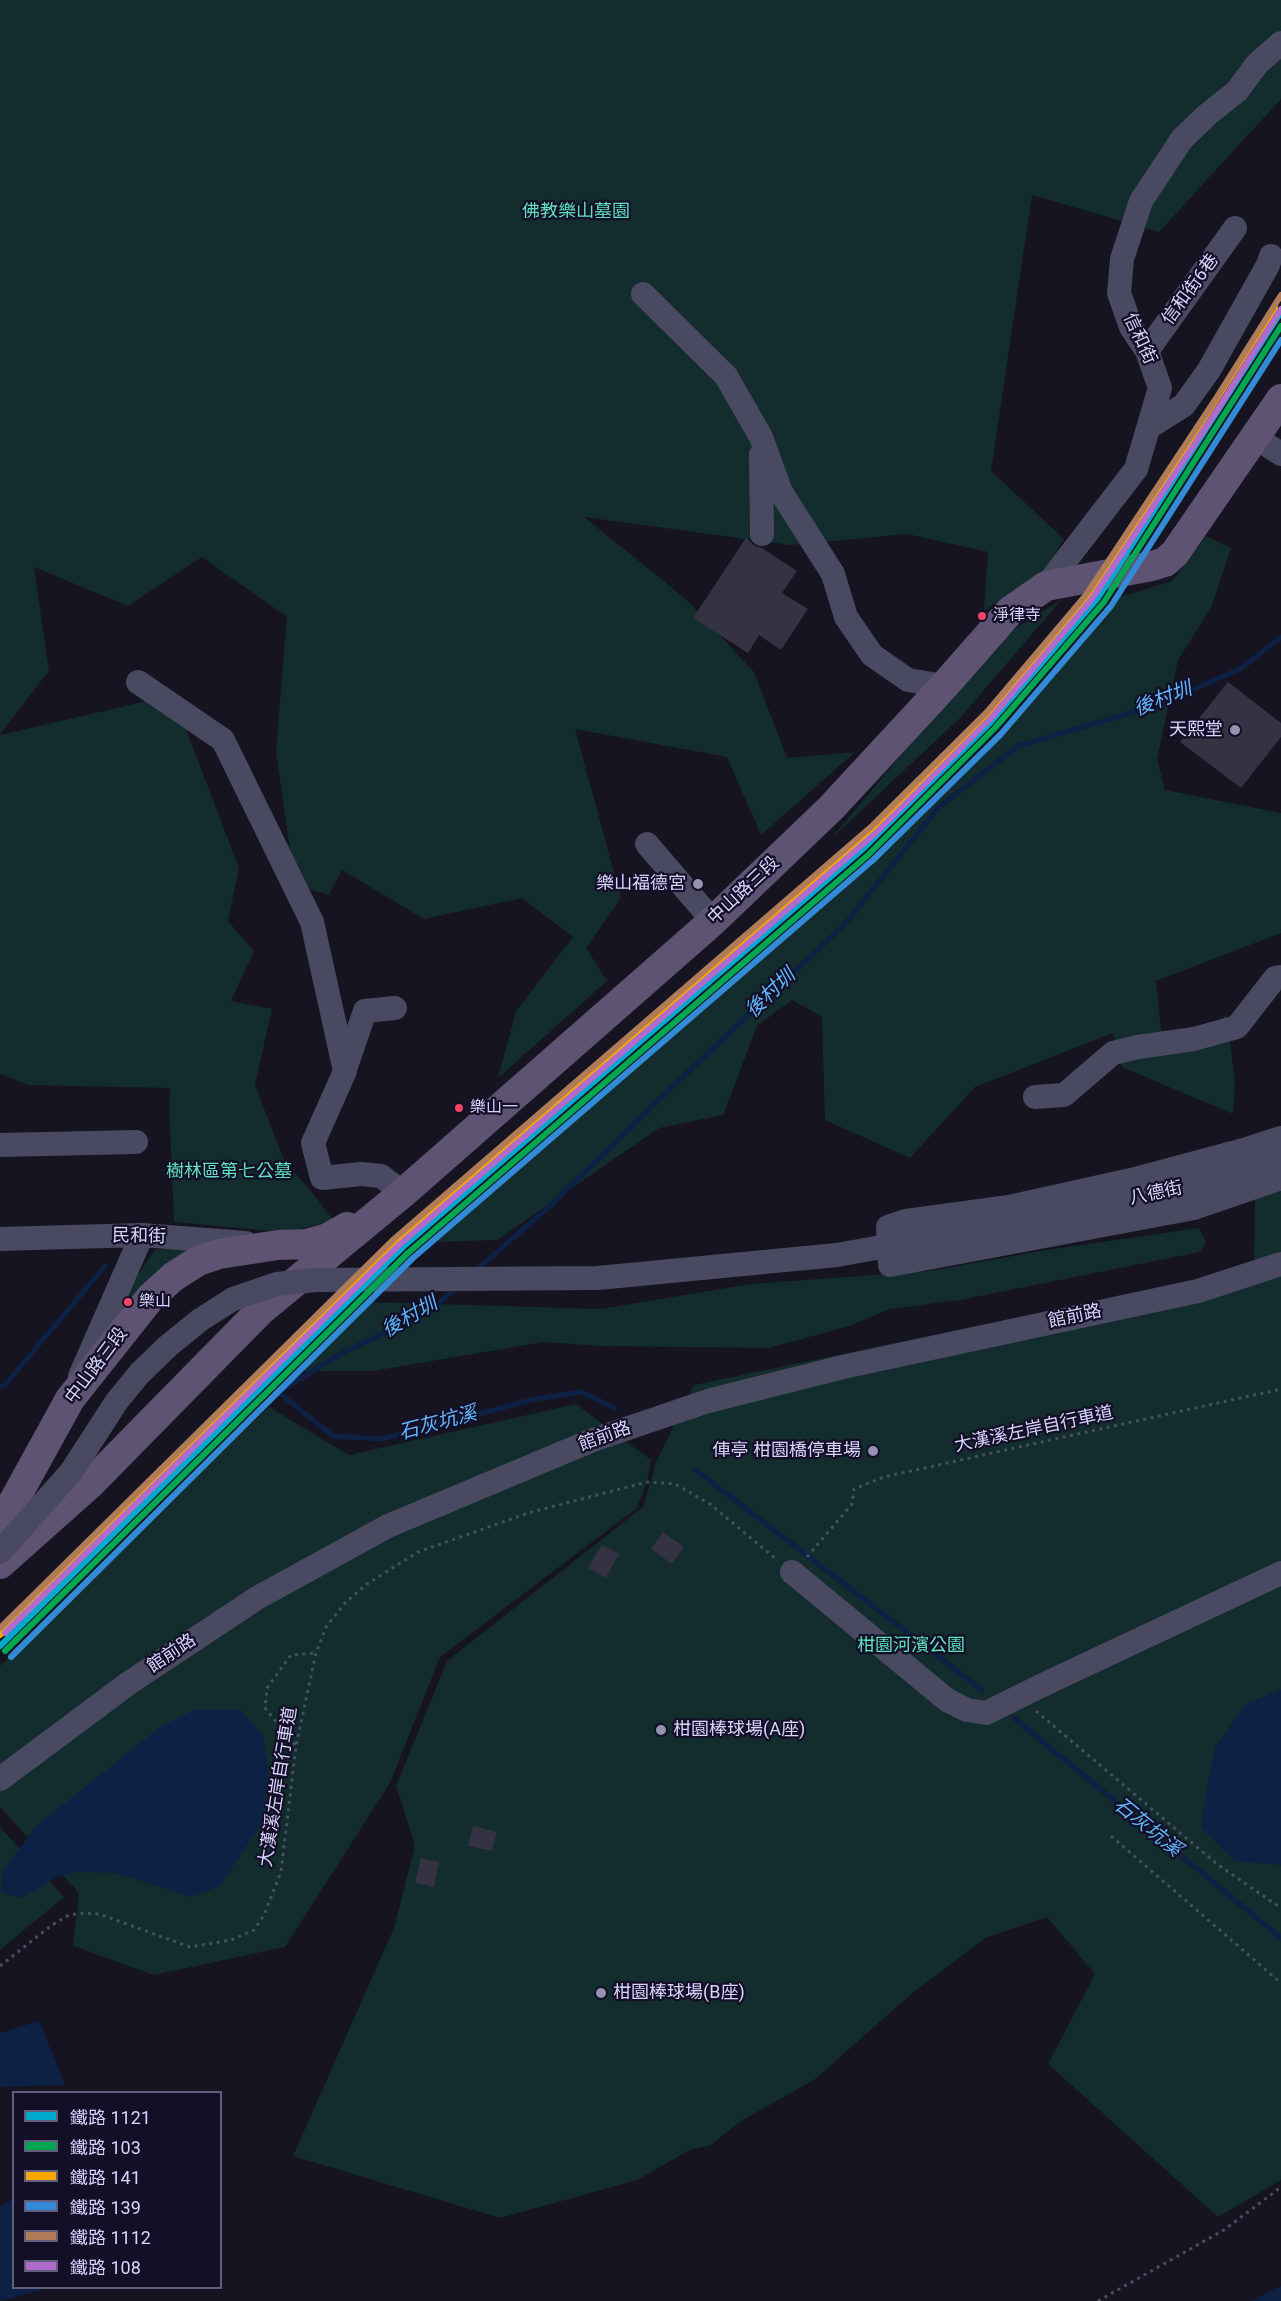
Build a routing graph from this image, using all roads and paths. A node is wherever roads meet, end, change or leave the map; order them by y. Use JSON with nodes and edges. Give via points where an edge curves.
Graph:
{"nodes":[{"id":1,"x":1281,"y":43,"type":"edge"},
{"id":2,"x":1236,"y":228,"type":"dead end"},
{"id":3,"x":1271,"y":255,"type":"dead end"},
{"id":4,"x":643,"y":294,"type":"dead end"},
{"id":5,"x":1147,"y":351,"type":"junction"},
{"id":6,"x":1281,"y":399,"type":"edge"},
{"id":7,"x":1149,"y":427,"type":"junction"},
{"id":8,"x":761,"y":437,"type":"junction"},
{"id":9,"x":1256,"y":438,"type":"junction"},
{"id":10,"x":1281,"y":454,"type":"edge"},
{"id":11,"x":762,"y":534,"type":"dead end"},
{"id":12,"x":1059,"y":584,"type":"junction"},
{"id":13,"x":138,"y":682,"type":"dead end"},
{"id":14,"x":944,"y":686,"type":"junction"},
{"id":15,"x":647,"y":843,"type":"dead end"},
{"id":16,"x":712,"y":921,"type":"junction"},
{"id":17,"x":1281,"y":977,"type":"edge"},
{"id":18,"x":395,"y":1008,"type":"dead end"},
{"id":19,"x":345,"y":1071,"type":"junction"},
{"id":20,"x":1035,"y":1097,"type":"dead end"},
{"id":21,"x":1281,"y":1138,"type":"edge"},
{"id":22,"x":136,"y":1142,"type":"dead end"},
{"id":23,"x":0,"y":1145,"type":"edge"},
{"id":24,"x":1281,"y":1159,"type":"edge"},
{"id":25,"x":1281,"y":1178,"type":"edge"},
{"id":26,"x":403,"y":1193,"type":"junction"},
{"id":27,"x":142,"y":1235,"type":"junction"},
{"id":28,"x":0,"y":1239,"type":"edge"},
{"id":29,"x":278,"y":1245,"type":"junction"},
{"id":30,"x":1281,"y":1264,"type":"edge"},
{"id":31,"x":1281,"y":1389,"type":"edge"},
{"id":32,"x":70,"y":1399,"type":"junction"},
{"id":33,"x":0,"y":1526,"type":"edge"},
{"id":34,"x":0,"y":1552,"type":"edge"},
{"id":35,"x":0,"y":1564,"type":"edge"},
{"id":36,"x":798,"y":1567,"type":"junction"},
{"id":37,"x":1281,"y":1573,"type":"edge"},
{"id":38,"x":316,"y":1653,"type":"junction"},
{"id":39,"x":1018,"y":1696,"type":"junction"},
{"id":40,"x":296,"y":1746,"type":"junction"},
{"id":41,"x":0,"y":1779,"type":"edge"},
{"id":42,"x":1111,"y":1836,"type":"dead end"},
{"id":43,"x":1281,"y":1908,"type":"edge"},
{"id":44,"x":0,"y":1966,"type":"edge"},
{"id":45,"x":1281,"y":1983,"type":"edge"},
{"id":46,"x":1281,"y":2187,"type":"edge"},
{"id":47,"x":1098,"y":2301,"type":"edge"}],
"edges":[{"from":1,"to":5,"type":"street","name":"信和街","via":[[1257,64],[1237,92],[1182,139],[1141,201],[1122,259],[1119,293],[1131,327]]},
{"from":2,"to":5,"type":"street","name":"信和街6巷"},
{"from":3,"to":7,"type":"street","via":[[1209,370],[1184,405]]},
{"from":4,"to":8,"type":"street","via":[[726,375]]},
{"from":5,"to":7,"type":"street","name":"信和街","via":[[1160,388]]},
{"from":6,"to":9,"type":"main road"},
{"from":7,"to":12,"type":"street","name":"信和街","via":[[1136,469]]},
{"from":8,"to":11,"type":"street"},
{"from":8,"to":14,"type":"street","via":[[781,492],[833,574],[846,617],[872,655],[908,680]]},
{"from":9,"to":10,"type":"street"},
{"from":9,"to":12,"type":"main road","via":[[1175,554],[1165,562]]},
{"from":12,"to":14,"type":"main road","name":"中山路三段","via":[[1010,611]]},
{"from":13,"to":19,"type":"street","via":[[223,740],[312,922]]},
{"from":14,"to":16,"type":"main road","name":"中山路三段","via":[[831,808]]},
{"from":15,"to":16,"type":"street"},
{"from":16,"to":26,"type":"main road","name":"中山路三段"},
{"from":17,"to":20,"type":"street","via":[[1275,978],[1237,1027],[1113,1053],[1064,1095]]},
{"from":18,"to":19,"type":"street","via":[[364,1011]]},
{"from":19,"to":26,"type":"street","via":[[313,1143],[322,1178],[381,1176]]},
{"from":21,"to":25,"type":"street","via":[[1131,1180],[1009,1207],[906,1221],[888,1227],[890,1265],[1194,1208]]},
{"from":22,"to":23,"type":"street"},
{"from":24,"to":34,"type":"street","name":"八德街","bridge":true,"via":[[1215,1181],[1069,1213],[837,1255],[598,1278],[327,1280],[277,1284],[256,1290],[200,1320],[140,1373],[71,1472]]},
{"from":26,"to":29,"type":"main road","name":"中山路三段","via":[[328,1238],[307,1244]]},
{"from":26,"to":35,"type":"main road","name":"中山路三段","via":[[260,1311],[91,1483]]},
{"from":27,"to":28,"type":"street","name":"民和街"},
{"from":27,"to":29,"type":"street","name":"民和街"},
{"from":27,"to":32,"type":"street"},
{"from":29,"to":32,"type":"main road","name":"中山路三段","via":[[219,1254],[198,1261],[173,1277],[151,1297]]},
{"from":30,"to":41,"type":"street","name":"館前路","via":[[1198,1291],[832,1370],[708,1401],[593,1440],[387,1527],[256,1598],[129,1683]]},
{"from":31,"to":36,"type":"path","name":"大漢溪左岸自行車道","via":[[884,1477],[854,1489],[852,1504]]},
{"from":32,"to":33,"type":"main road","name":"中山路三段"},
{"from":36,"to":38,"type":"path","name":"大漢溪左岸自行車道","via":[[675,1484],[647,1482],[528,1513],[418,1552],[366,1584],[345,1603],[326,1627]]},
{"from":36,"to":39,"type":"street","via":[[947,1700],[967,1710],[986,1713]]},
{"from":37,"to":39,"type":"street"},
{"from":38,"to":40,"type":"path","name":"大漢溪左岸自行車道"},
{"from":38,"to":40,"type":"path","via":[[291,1655],[267,1688],[265,1708]]},
{"from":39,"to":43,"type":"path","via":[[1217,1864]]},
{"from":40,"to":44,"type":"path","name":"大漢溪左岸自行車道","via":[[281,1872],[264,1915],[254,1929],[231,1940],[190,1947],[99,1914],[69,1915]]},
{"from":42,"to":45,"type":"path"},
{"from":46,"to":47,"type":"path","via":[[1224,2230]]}]}
